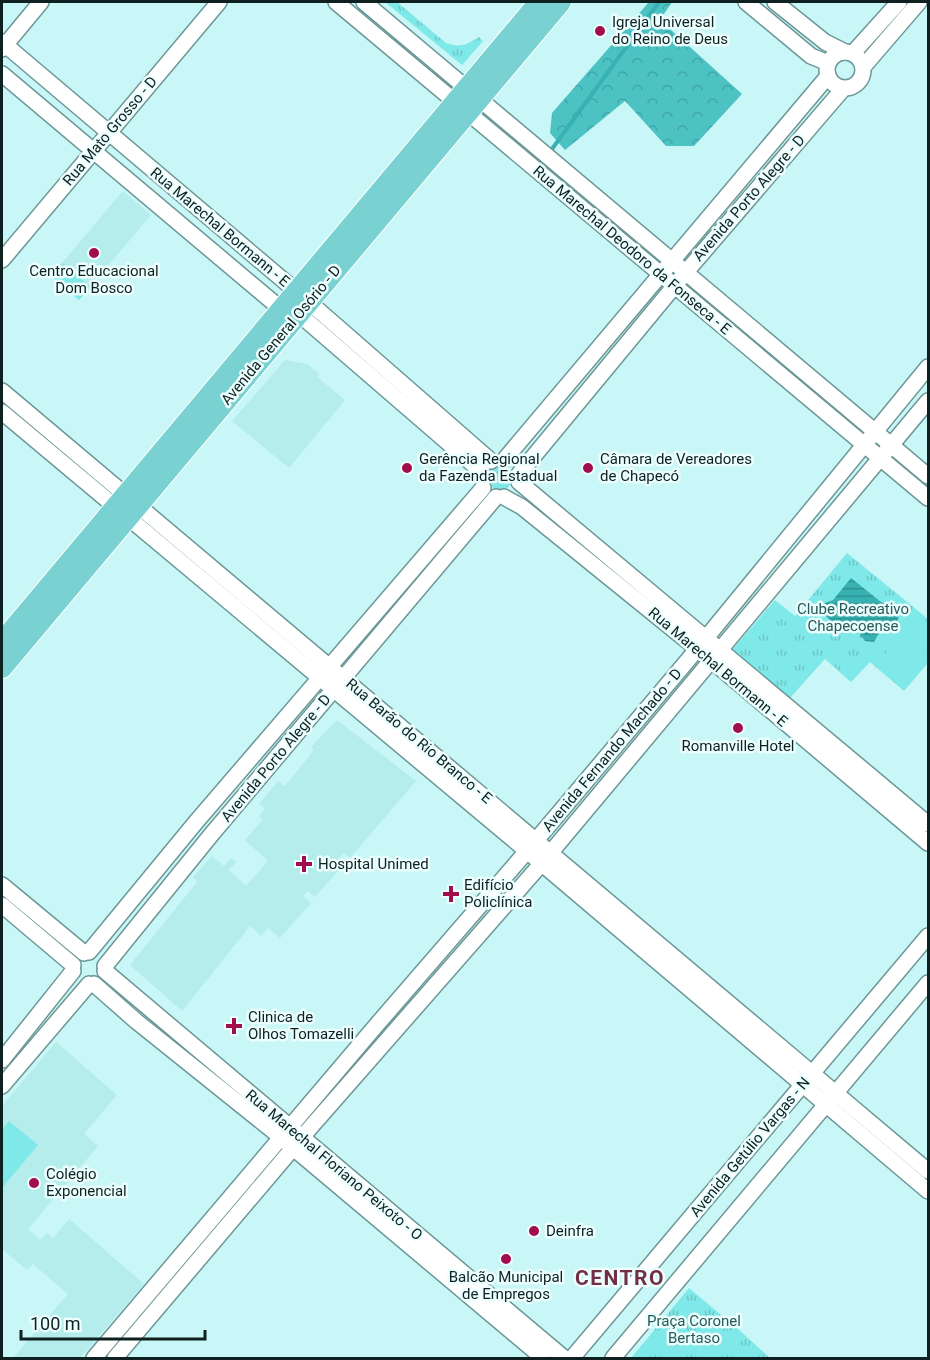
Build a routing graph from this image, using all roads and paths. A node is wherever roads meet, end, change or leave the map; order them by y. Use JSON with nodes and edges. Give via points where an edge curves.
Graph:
{"nodes":[{"id":1,"x":41,"y":2,"type":"edge"},
{"id":2,"x":219,"y":2,"type":"edge"},
{"id":3,"x":336,"y":2,"type":"edge"},
{"id":4,"x":539,"y":2,"type":"edge"},
{"id":5,"x":561,"y":2,"type":"edge"},
{"id":6,"x":746,"y":2,"type":"edge"},
{"id":7,"x":775,"y":2,"type":"edge"},
{"id":8,"x":899,"y":2,"type":"edge"},
{"id":9,"x":920,"y":2,"type":"edge"},
{"id":10,"x":366,"y":4,"type":"edge"},
{"id":11,"x":357,"y":19,"type":"junction"},
{"id":12,"x":3,"y":45,"type":"edge"},
{"id":13,"x":849,"y":53,"type":"junction"},
{"id":14,"x":864,"y":66,"type":"junction"},
{"id":15,"x":828,"y":69,"type":"junction"},
{"id":16,"x":2,"y":74,"type":"edge"},
{"id":17,"x":843,"y":89,"type":"junction"},
{"id":18,"x":467,"y":100,"type":"junction"},
{"id":19,"x":109,"y":133,"type":"junction"},
{"id":20,"x":93,"y":152,"type":"junction"},
{"id":21,"x":206,"y":215,"type":"junction"},
{"id":22,"x":190,"y":233,"type":"junction"},
{"id":23,"x":2,"y":260,"type":"edge"},
{"id":24,"x":671,"y":260,"type":"junction"},
{"id":25,"x":686,"y":272,"type":"junction"},
{"id":26,"x":660,"y":273,"type":"junction"},
{"id":27,"x":675,"y":285,"type":"junction"},
{"id":28,"x":296,"y":304,"type":"junction"},
{"id":29,"x":928,"y":367,"type":"edge"},
{"id":30,"x":2,"y":391,"type":"edge"},
{"id":31,"x":928,"y":401,"type":"edge"},
{"id":32,"x":12,"y":414,"type":"edge"},
{"id":33,"x":874,"y":431,"type":"junction"},
{"id":34,"x":864,"y":444,"type":"junction"},
{"id":35,"x":892,"y":446,"type":"junction"},
{"id":36,"x":882,"y":458,"type":"junction"},
{"id":37,"x":490,"y":470,"type":"junction"},
{"id":38,"x":928,"y":476,"type":"edge"},
{"id":39,"x":519,"y":478,"type":"junction"},
{"id":40,"x":500,"y":497,"type":"junction"},
{"id":41,"x":928,"y":498,"type":"edge"},
{"id":42,"x":126,"y":506,"type":"junction"},
{"id":43,"x":673,"y":619,"type":"junction"},
{"id":44,"x":2,"y":642,"type":"edge"},
{"id":45,"x":702,"y":643,"type":"junction"},
{"id":46,"x":716,"y":654,"type":"junction"},
{"id":47,"x":2,"y":668,"type":"edge"},
{"id":48,"x":325,"y":672,"type":"junction"},
{"id":49,"x":338,"y":684,"type":"junction"},
{"id":50,"x":928,"y":824,"type":"edge"},
{"id":51,"x":187,"y":834,"type":"junction"},
{"id":52,"x":928,"y":843,"type":"edge"},
{"id":53,"x":532,"y":845,"type":"junction"},
{"id":54,"x":202,"y":846,"type":"junction"},
{"id":55,"x":546,"y":858,"type":"junction"},
{"id":56,"x":2,"y":885,"type":"edge"},
{"id":57,"x":2,"y":905,"type":"edge"},
{"id":58,"x":928,"y":936,"type":"edge"},
{"id":59,"x":86,"y":952,"type":"junction"},
{"id":60,"x":73,"y":968,"type":"junction"},
{"id":61,"x":105,"y":969,"type":"junction"},
{"id":62,"x":928,"y":983,"type":"edge"},
{"id":63,"x":91,"y":984,"type":"junction"},
{"id":64,"x":2,"y":1060,"type":"edge"},
{"id":65,"x":807,"y":1079,"type":"junction"},
{"id":66,"x":2,"y":1086,"type":"edge"},
{"id":67,"x":830,"y":1098,"type":"junction"},
{"id":68,"x":292,"y":1138,"type":"junction"},
{"id":69,"x":928,"y":1171,"type":"edge"},
{"id":70,"x":928,"y":1191,"type":"edge"},
{"id":71,"x":94,"y":1359,"type":"edge"},
{"id":72,"x":115,"y":1359,"type":"edge"},
{"id":73,"x":543,"y":1359,"type":"edge"},
{"id":74,"x":564,"y":1359,"type":"edge"},
{"id":75,"x":572,"y":1359,"type":"edge"},
{"id":76,"x":613,"y":1359,"type":"edge"}],
"edges":[{"from":1,"to":12,"type":"street"},
{"from":2,"to":19,"type":"street","name":"Rua Mato Grosso - D"},
{"from":3,"to":11,"type":"street","name":"Rua Marechal Deodoro da Fonseca - E"},
{"from":4,"to":18,"type":"main road","name":"Avenida General Osório - D"},
{"from":5,"to":18,"type":"main road","name":"Avenida General Osório - D"},
{"from":6,"to":15,"type":"street"},
{"from":7,"to":13,"type":"street","via":[[825,42]]},
{"from":8,"to":13,"type":"street"},
{"from":9,"to":14,"type":"street"},
{"from":10,"to":11,"type":"street"},
{"from":10,"to":18,"type":"street","name":"Rua Marechal Deodoro da Fonseca - E"},
{"from":11,"to":18,"type":"street","name":"Rua Marechal Deodoro da Fonseca - E"},
{"from":12,"to":19,"type":"street","name":"Rua Marechal Bormann - E"},
{"from":13,"to":14,"type":"street"},
{"from":13,"to":15,"type":"street","via":[[838,53]]},
{"from":14,"to":17,"type":"street","via":[[860,81]]},
{"from":15,"to":17,"type":"street","via":[[836,87]]},
{"from":15,"to":24,"type":"street","name":"Avenida Porto Alegre - D"},
{"from":16,"to":20,"type":"street","name":"Rua Marechal Bormann - E"},
{"from":17,"to":25,"type":"street","name":"Avenida Porto Alegre - D"},
{"from":18,"to":24,"type":"street","name":"Rua Marechal Deodoro da Fonseca - E"},
{"from":18,"to":26,"type":"street","name":"Rua Marechal Deodoro da Fonseca - E"},
{"from":18,"to":28,"type":"main road","name":"Avenida General Osório - D"},
{"from":19,"to":20,"type":"street","name":"Rua Mato Grosso - D"},
{"from":19,"to":21,"type":"street","name":"Rua Marechal Bormann - E"},
{"from":20,"to":22,"type":"street","name":"Rua Marechal Bormann - E"},
{"from":20,"to":23,"type":"street","name":"Rua Mato Grosso - D"},
{"from":21,"to":22,"type":"street"},
{"from":21,"to":28,"type":"street","name":"Rua Marechal Bormann - E"},
{"from":22,"to":28,"type":"street","name":"Rua Marechal Bormann - E"},
{"from":24,"to":25,"type":"street","name":"Rua Marechal Deodoro da Fonseca - E"},
{"from":24,"to":26,"type":"street","name":"Avenida Porto Alegre - D"},
{"from":25,"to":27,"type":"street","name":"Avenida Porto Alegre - D"},
{"from":25,"to":33,"type":"street","name":"Rua Marechal Deodoro da Fonseca - E"},
{"from":26,"to":27,"type":"street","name":"Rua Marechal Deodoro da Fonseca - E"},
{"from":26,"to":37,"type":"street","name":"Avenida Porto Alegre - D"},
{"from":27,"to":34,"type":"street","name":"Rua Marechal Deodoro da Fonseca - E"},
{"from":27,"to":39,"type":"street","name":"Avenida Porto Alegre - D"},
{"from":28,"to":37,"type":"street","name":"Rua Marechal Bormann - E"},
{"from":28,"to":42,"type":"main road","name":"Avenida General Osório - D"},
{"from":29,"to":33,"type":"street","name":"Avenida Fernando Machado - D"},
{"from":30,"to":32,"type":"street","name":"Rua Barão do Rio Branco - E"},
{"from":31,"to":35,"type":"street","name":"Avenida Fernando Machado - D"},
{"from":32,"to":42,"type":"street","name":"Rua Barão do Rio Branco - E"},
{"from":33,"to":34,"type":"street","name":"Avenida Fernando Machado - D"},
{"from":33,"to":35,"type":"street","name":"Rua Marechal Deodoro da Fonseca - E"},
{"from":34,"to":36,"type":"street","name":"Rua Marechal Deodoro da Fonseca - E"},
{"from":34,"to":45,"type":"street","name":"Avenida Fernando Machado - D"},
{"from":35,"to":36,"type":"street","name":"Avenida Fernando Machado - D"},
{"from":35,"to":38,"type":"street","name":"Rua Marechal Deodoro da Fonseca - E"},
{"from":36,"to":41,"type":"street","name":"Rua Marechal Deodoro da Fonseca - E"},
{"from":36,"to":46,"type":"street","name":"Avenida Fernando Machado - D"},
{"from":37,"to":39,"type":"street","name":"Rua Marechal Bormann - E","via":[[516,467]]},
{"from":37,"to":40,"type":"street","name":"Rua Marechal Bormann - E"},
{"from":37,"to":48,"type":"street","name":"Avenida Porto Alegre - D"},
{"from":39,"to":40,"type":"street","name":"Avenida Porto Alegre - D","via":[[516,489]]},
{"from":39,"to":43,"type":"street","name":"Rua Marechal Bormann - E","via":[[533,495]]},
{"from":40,"to":43,"type":"street","name":"Rua Marechal Bormann - E","via":[[522,507]]},
{"from":40,"to":49,"type":"street","name":"Avenida Porto Alegre - D"},
{"from":42,"to":44,"type":"main road","name":"Avenida General Osório - D"},
{"from":42,"to":47,"type":"main road","name":"Avenida General Osório - D"},
{"from":42,"to":48,"type":"street","name":"Rua Barão do Rio Branco - E"},
{"from":43,"to":45,"type":"street","name":"Rua Marechal Bormann - E"},
{"from":45,"to":46,"type":"street","name":"Rua Marechal Bormann - E"},
{"from":45,"to":53,"type":"street","name":"Avenida Fernando Machado - D"},
{"from":46,"to":50,"type":"street","name":"Rua Marechal Bormann - E"},
{"from":46,"to":52,"type":"street","name":"Rua Marechal Bormann - E"},
{"from":46,"to":55,"type":"street","name":"Avenida Fernando Machado - D"},
{"from":48,"to":49,"type":"street","name":"Rua Barão do Rio Branco - E"},
{"from":48,"to":51,"type":"street","name":"Avenida Porto Alegre - D"},
{"from":49,"to":53,"type":"street","name":"Rua Barão do Rio Branco - E"},
{"from":49,"to":54,"type":"street","name":"Avenida Porto Alegre - D"},
{"from":51,"to":54,"type":"street"},
{"from":51,"to":59,"type":"street","name":"Avenida Porto Alegre - D"},
{"from":53,"to":55,"type":"street","name":"Rua Barão do Rio Branco - E"},
{"from":53,"to":68,"type":"street","name":"Avenida Fernando Machado - D","via":[[374,1028]]},
{"from":54,"to":61,"type":"street","name":"Avenida Porto Alegre - D"},
{"from":55,"to":65,"type":"street","name":"Rua Barão do Rio Branco - E"},
{"from":55,"to":68,"type":"street","name":"Avenida Fernando Machado - D"},
{"from":56,"to":59,"type":"street"},
{"from":57,"to":60,"type":"street"},
{"from":58,"to":65,"type":"street","name":"Avenida Getúlio Vargas - N"},
{"from":59,"to":60,"type":"street","via":[[77,957]]},
{"from":59,"to":61,"type":"street","via":[[100,956]]},
{"from":60,"to":63,"type":"street","via":[[81,983]]},
{"from":60,"to":64,"type":"street"},
{"from":61,"to":63,"type":"street","via":[[99,981]]},
{"from":61,"to":68,"type":"street","name":"Rua Marechal Floriano Peixoto - O"},
{"from":62,"to":67,"type":"street","name":"Avenida Getúlio Vargas - N"},
{"from":63,"to":66,"type":"street"},
{"from":63,"to":68,"type":"street","name":"Rua Marechal Floriano Peixoto - O"},
{"from":65,"to":67,"type":"street","name":"Rua Barão do Rio Branco - E"},
{"from":65,"to":75,"type":"street","name":"Avenida Getúlio Vargas - N"},
{"from":67,"to":69,"type":"street"},
{"from":67,"to":70,"type":"street"},
{"from":67,"to":76,"type":"street","name":"Avenida Getúlio Vargas - N"},
{"from":68,"to":71,"type":"street"},
{"from":68,"to":72,"type":"street"},
{"from":68,"to":73,"type":"street","name":"Rua Marechal Floriano Peixoto - O"},
{"from":68,"to":74,"type":"street","name":"Rua Marechal Floriano Peixoto - O"}]}
